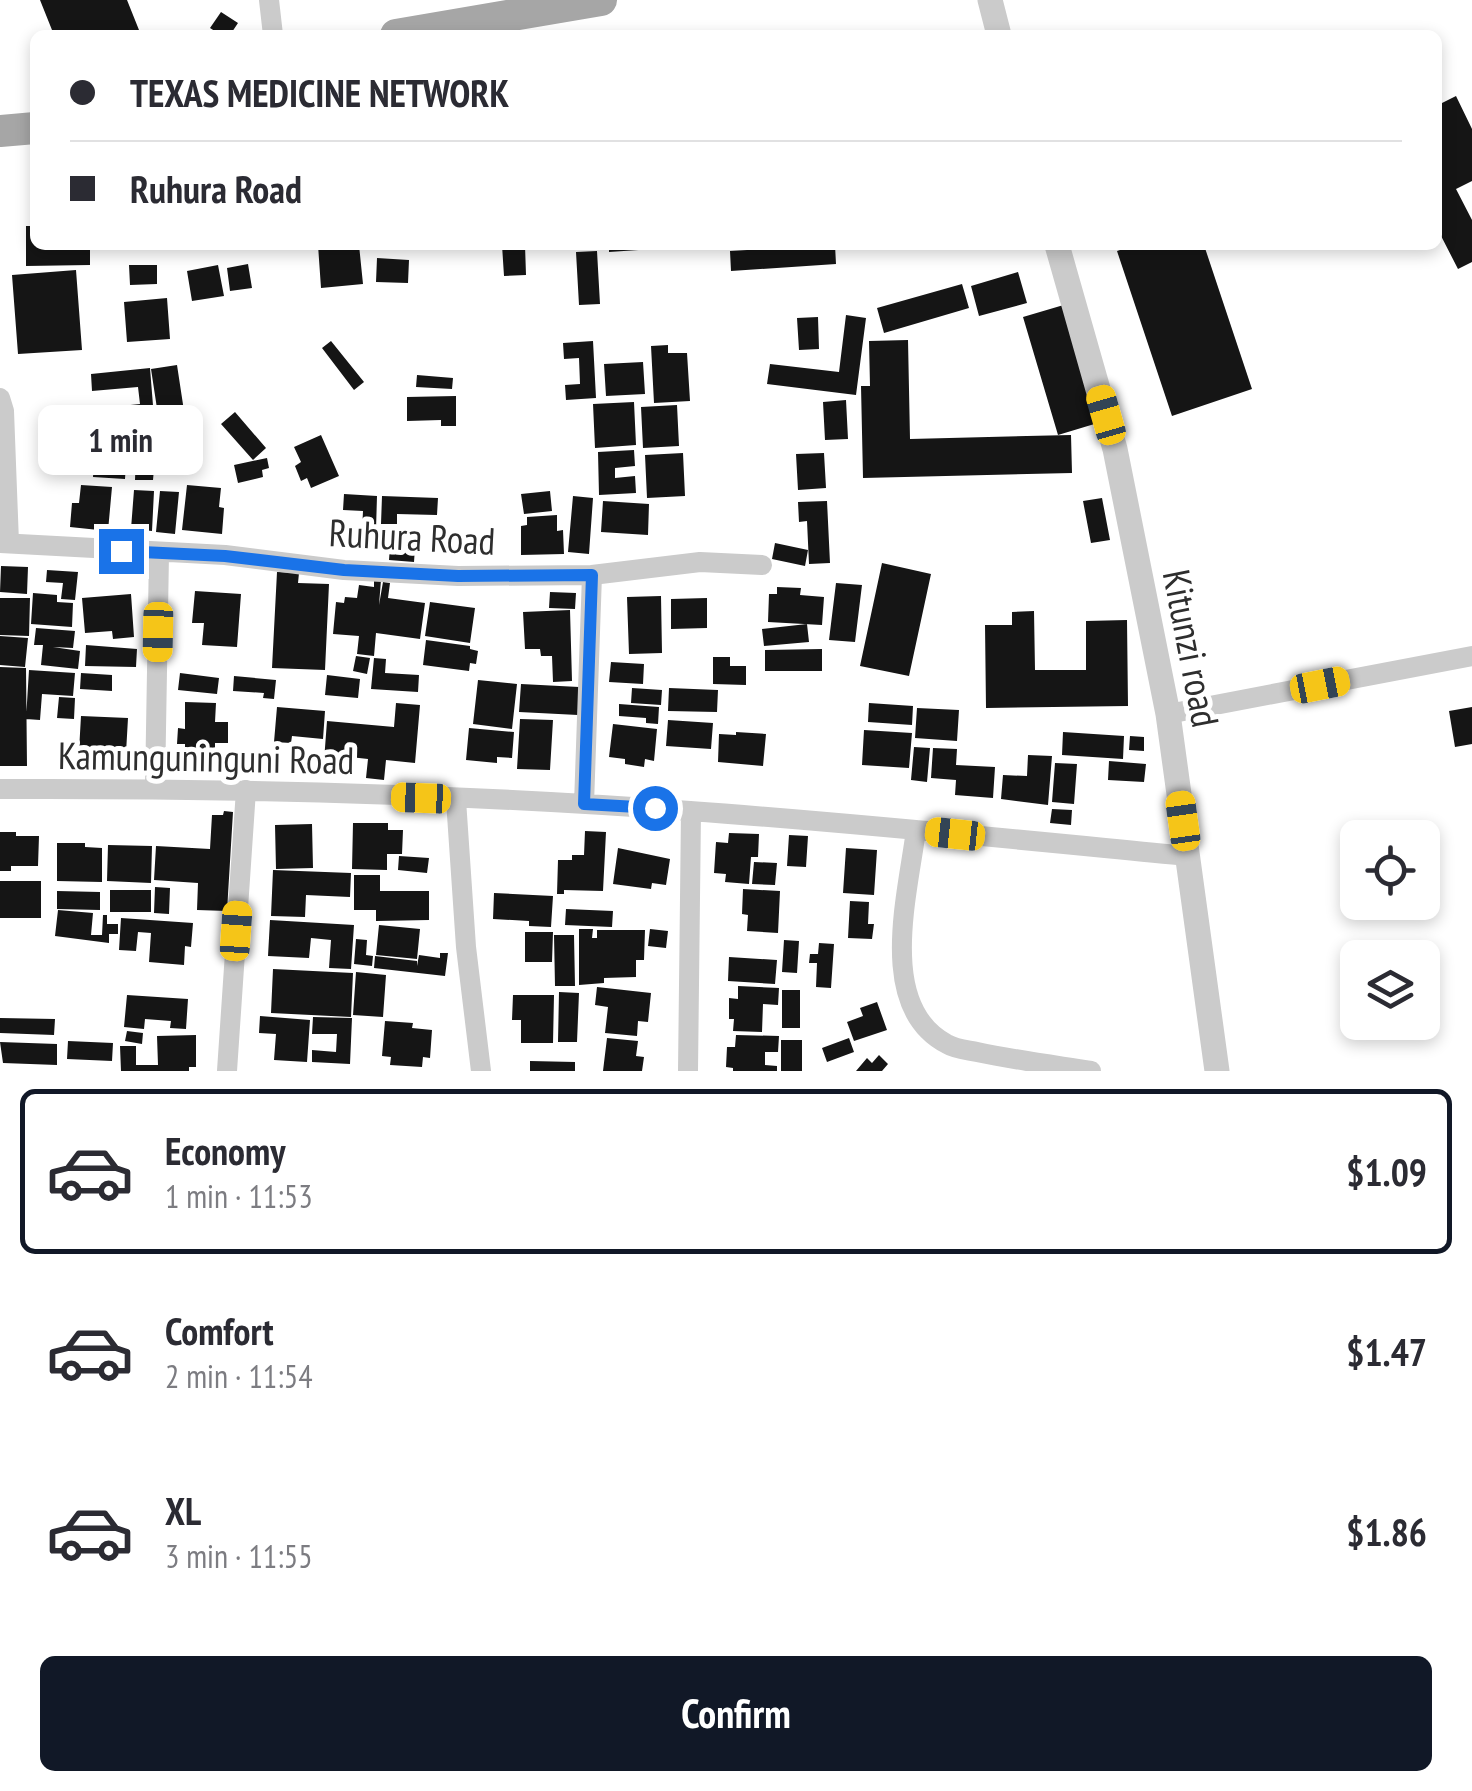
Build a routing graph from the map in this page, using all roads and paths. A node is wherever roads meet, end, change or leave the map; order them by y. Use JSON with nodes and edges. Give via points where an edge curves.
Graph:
{"nodes":[{"id":1,"x":269,"y":0,"type":"edge"},
{"id":2,"x":601,"y":0,"type":"edge"},
{"id":3,"x":990,"y":0,"type":"edge"},
{"id":4,"x":272,"y":30,"type":"edge"},
{"id":5,"x":425,"y":30,"type":"edge"},
{"id":6,"x":998,"y":30,"type":"edge"},
{"id":7,"x":30,"y":114,"type":"edge"},
{"id":8,"x":0,"y":116,"type":"edge"},
{"id":9,"x":30,"y":128,"type":"edge"},
{"id":10,"x":0,"y":131,"type":"edge"},
{"id":11,"x":1058,"y":250,"type":"edge"},
{"id":12,"x":0,"y":398,"type":"edge"},
{"id":13,"x":4,"y":543,"type":"edge"},
{"id":14,"x":159,"y":554,"type":"junction"},
{"id":15,"x":762,"y":565,"type":"dead end"},
{"id":16,"x":592,"y":575,"type":"junction"},
{"id":17,"x":1472,"y":656,"type":"edge"},
{"id":18,"x":1168,"y":714,"type":"junction"},
{"id":19,"x":0,"y":788,"type":"edge"},
{"id":20,"x":156,"y":788,"type":"junction"},
{"id":21,"x":246,"y":790,"type":"junction"},
{"id":22,"x":456,"y":800,"type":"junction"},
{"id":23,"x":584,"y":804,"type":"junction"},
{"id":24,"x":691,"y":811,"type":"junction"},
{"id":25,"x":916,"y":830,"type":"junction"},
{"id":26,"x":1188,"y":856,"type":"junction"},
{"id":27,"x":227,"y":1071,"type":"edge"},
{"id":28,"x":481,"y":1071,"type":"edge"},
{"id":29,"x":688,"y":1071,"type":"edge"},
{"id":30,"x":1091,"y":1071,"type":"edge"},
{"id":31,"x":1217,"y":1071,"type":"edge"}],
"edges":[{"from":1,"to":4,"type":"street"},
{"from":2,"to":5,"type":"main road"},
{"from":3,"to":6,"type":"street"},
{"from":7,"to":8,"type":"main road"},
{"from":9,"to":10,"type":"main road"},
{"from":11,"to":18,"type":"street","name":"Kitunzi road","via":[[1115,449]]},
{"from":12,"to":13,"type":"street"},
{"from":13,"to":14,"type":"street","name":"Ruhura Road"},
{"from":14,"to":16,"type":"street","name":"Ruhura Road","via":[[458,576]]},
{"from":14,"to":20,"type":"street"},
{"from":15,"to":16,"type":"street","name":"Ruhura Road","via":[[700,562]]},
{"from":16,"to":23,"type":"street"},
{"from":17,"to":18,"type":"street"},
{"from":18,"to":26,"type":"street","name":"Kitunzi road"},
{"from":19,"to":20,"type":"street","name":"Kamunguninguni Road"},
{"from":20,"to":21,"type":"street","name":"Kamunguninguni Road"},
{"from":21,"to":22,"type":"street","name":"Kamunguninguni Road"},
{"from":21,"to":27,"type":"street"},
{"from":22,"to":23,"type":"street","name":"Kamunguninguni Road"},
{"from":22,"to":28,"type":"street"},
{"from":23,"to":24,"type":"street","name":"Kamunguninguni Road"},
{"from":24,"to":25,"type":"street","name":"Kamunguninguni Road"},
{"from":24,"to":29,"type":"street"},
{"from":25,"to":26,"type":"street","name":"Kamunguninguni Road"},
{"from":25,"to":30,"type":"street","via":[[902,980],[926,1028],[948,1045]]},
{"from":26,"to":31,"type":"street","name":"Kitunzi road"}]}
